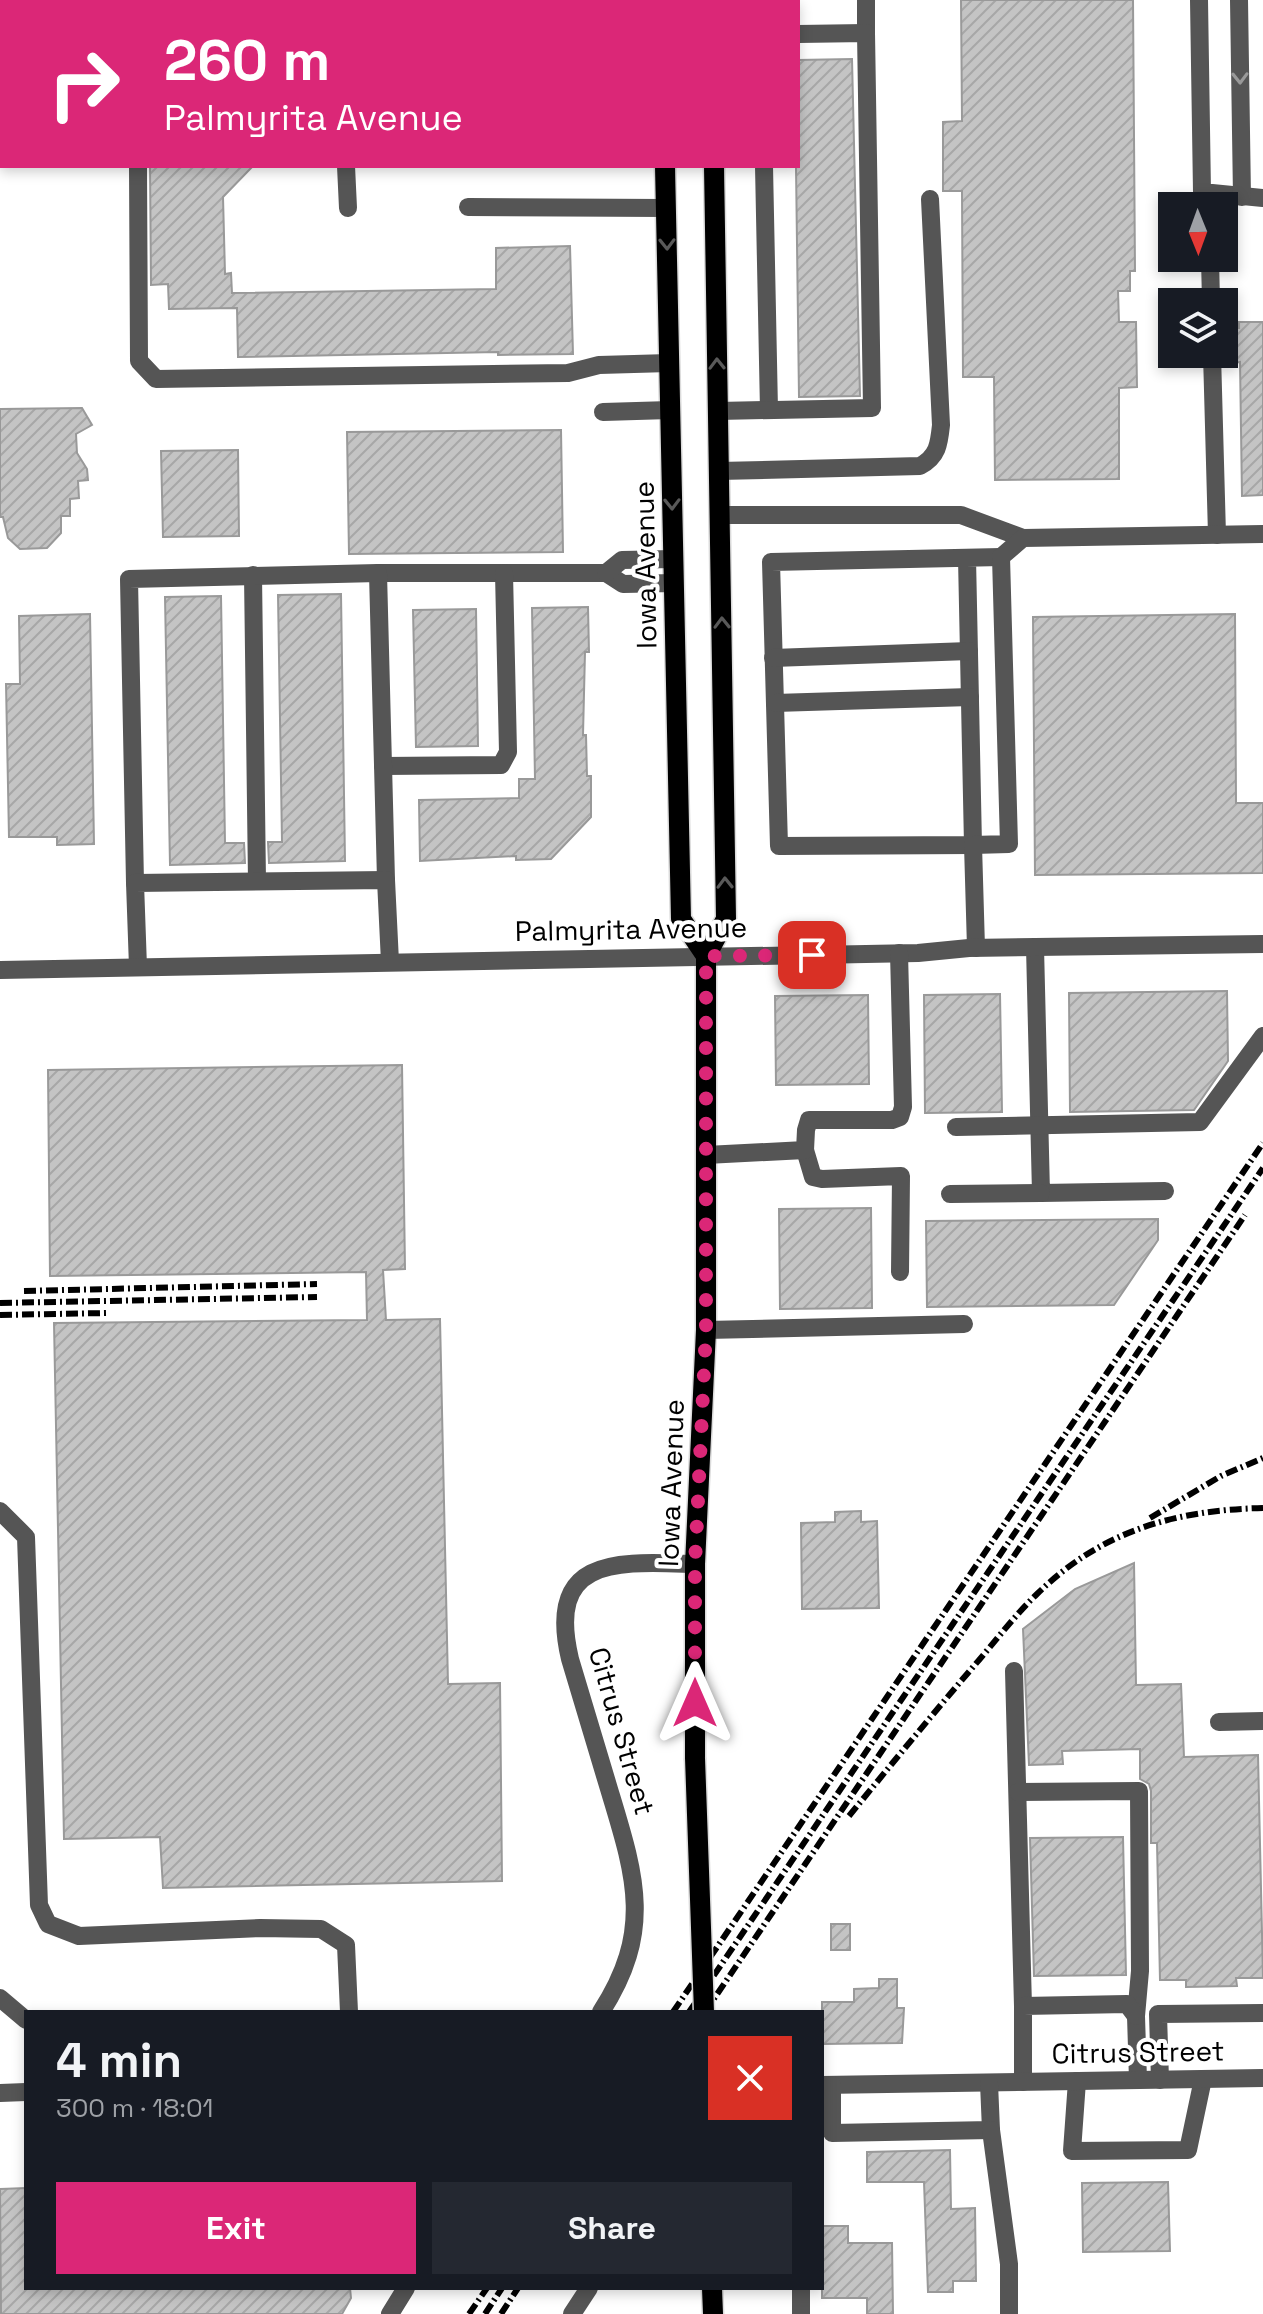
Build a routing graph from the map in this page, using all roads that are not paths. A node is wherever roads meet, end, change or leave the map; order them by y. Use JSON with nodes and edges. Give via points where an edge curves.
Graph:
{"nodes":[{"id":1,"x":866,"y":0,"type":"edge"},
{"id":2,"x":1199,"y":0,"type":"edge"},
{"id":3,"x":1239,"y":0,"type":"edge"},
{"id":4,"x":866,"y":33,"type":"junction"},
{"id":5,"x":800,"y":34,"type":"edge"},
{"id":6,"x":138,"y":168,"type":"edge"},
{"id":7,"x":346,"y":168,"type":"edge"},
{"id":8,"x":665,"y":168,"type":"edge"},
{"id":9,"x":714,"y":168,"type":"edge"},
{"id":10,"x":764,"y":168,"type":"edge"},
{"id":11,"x":1202,"y":192,"type":"edge"},
{"id":12,"x":1238,"y":197,"type":"edge"},
{"id":13,"x":1242,"y":197,"type":"junction"},
{"id":14,"x":1263,"y":198,"type":"edge"},
{"id":15,"x":930,"y":199,"type":"dead end"},
{"id":16,"x":468,"y":207,"type":"dead end"},
{"id":17,"x":348,"y":208,"type":"dead end"},
{"id":18,"x":666,"y":208,"type":"junction"},
{"id":19,"x":669,"y":363,"type":"junction"},
{"id":20,"x":1212,"y":368,"type":"edge"},
{"id":21,"x":670,"y":410,"type":"junction"},
{"id":22,"x":769,"y":410,"type":"junction"},
{"id":23,"x":718,"y":411,"type":"junction"},
{"id":24,"x":603,"y":412,"type":"dead end"},
{"id":25,"x":719,"y":471,"type":"junction"},
{"id":26,"x":720,"y":515,"type":"junction"},
{"id":27,"x":1263,"y":534,"type":"edge"},
{"id":28,"x":1217,"y":535,"type":"junction"},
{"id":29,"x":1023,"y":538,"type":"junction"},
{"id":30,"x":1001,"y":557,"type":"junction"},
{"id":31,"x":967,"y":558,"type":"junction"},
{"id":32,"x":673,"y":559,"type":"junction"},
{"id":33,"x":378,"y":573,"type":"junction"},
{"id":34,"x":504,"y":573,"type":"junction"},
{"id":35,"x":606,"y":573,"type":"junction"},
{"id":36,"x":253,"y":575,"type":"junction"},
{"id":37,"x":674,"y":583,"type":"junction"},
{"id":38,"x":969,"y":651,"type":"junction"},
{"id":39,"x":773,"y":658,"type":"junction"},
{"id":40,"x":970,"y":697,"type":"junction"},
{"id":41,"x":775,"y":703,"type":"junction"},
{"id":42,"x":383,"y":766,"type":"junction"},
{"id":43,"x":973,"y":845,"type":"junction"},
{"id":44,"x":386,"y":880,"type":"junction"},
{"id":45,"x":257,"y":881,"type":"junction"},
{"id":46,"x":135,"y":883,"type":"junction"},
{"id":47,"x":1263,"y":944,"type":"edge"},
{"id":48,"x":1035,"y":947,"type":"junction"},
{"id":49,"x":976,"y":948,"type":"junction"},
{"id":50,"x":899,"y":953,"type":"junction"},
{"id":51,"x":706,"y":956,"type":"junction"},
{"id":52,"x":390,"y":962,"type":"junction"},
{"id":53,"x":138,"y":967,"type":"junction"},
{"id":54,"x":0,"y":970,"type":"edge"},
{"id":55,"x":1263,"y":1036,"type":"edge"},
{"id":56,"x":1039,"y":1125,"type":"junction"},
{"id":57,"x":956,"y":1127,"type":"dead end"},
{"id":58,"x":805,"y":1150,"type":"junction"},
{"id":59,"x":706,"y":1155,"type":"junction"},
{"id":60,"x":1165,"y":1191,"type":"dead end"},
{"id":61,"x":1041,"y":1193,"type":"junction"},
{"id":62,"x":950,"y":1194,"type":"dead end"},
{"id":63,"x":900,"y":1272,"type":"dead end"},
{"id":64,"x":964,"y":1324,"type":"dead end"},
{"id":65,"x":706,"y":1330,"type":"junction"},
{"id":66,"x":0,"y":1511,"type":"edge"},
{"id":67,"x":695,"y":1564,"type":"junction"},
{"id":68,"x":1014,"y":1671,"type":"dead end"},
{"id":69,"x":1263,"y":1721,"type":"edge"},
{"id":70,"x":1219,"y":1722,"type":"dead end"},
{"id":71,"x":1018,"y":1792,"type":"junction"},
{"id":72,"x":0,"y":1998,"type":"edge"},
{"id":73,"x":1023,"y":2006,"type":"junction"},
{"id":74,"x":349,"y":2010,"type":"edge"},
{"id":75,"x":602,"y":2010,"type":"edge"},
{"id":76,"x":704,"y":2010,"type":"edge"},
{"id":77,"x":1263,"y":2013,"type":"edge"},
{"id":78,"x":1136,"y":2016,"type":"junction"},
{"id":79,"x":24,"y":2018,"type":"edge"},
{"id":80,"x":1263,"y":2078,"type":"edge"},
{"id":81,"x":1203,"y":2079,"type":"junction"},
{"id":82,"x":1138,"y":2080,"type":"junction"},
{"id":83,"x":1160,"y":2080,"type":"junction"},
{"id":84,"x":1077,"y":2081,"type":"junction"},
{"id":85,"x":1023,"y":2082,"type":"junction"},
{"id":86,"x":989,"y":2083,"type":"junction"},
{"id":87,"x":827,"y":2085,"type":"edge"},
{"id":88,"x":24,"y":2092,"type":"edge"},
{"id":89,"x":0,"y":2093,"type":"edge"},
{"id":90,"x":991,"y":2130,"type":"junction"},
{"id":91,"x":827,"y":2140,"type":"edge"},
{"id":92,"x":405,"y":2290,"type":"edge"},
{"id":93,"x":588,"y":2290,"type":"edge"},
{"id":94,"x":712,"y":2290,"type":"edge"},
{"id":95,"x":801,"y":2290,"type":"edge"},
{"id":96,"x":390,"y":2314,"type":"edge"},
{"id":97,"x":572,"y":2314,"type":"edge"},
{"id":98,"x":713,"y":2314,"type":"edge"},
{"id":99,"x":801,"y":2314,"type":"edge"},
{"id":100,"x":1009,"y":2314,"type":"edge"}],
"edges":[{"from":1,"to":4,"type":"street"},
{"from":2,"to":11,"type":"street"},
{"from":3,"to":13,"type":"street","one_way":true},
{"from":4,"to":5,"type":"street"},
{"from":4,"to":22,"type":"street","via":[[872,408]]},
{"from":6,"to":19,"type":"street","via":[[139,361],[156,379],[568,373],[599,365]]},
{"from":7,"to":17,"type":"street"},
{"from":8,"to":18,"type":"main road","name":"Iowa Avenue"},
{"from":23,"to":9,"type":"main road","name":"Iowa Avenue","one_way":true},
{"from":10,"to":22,"type":"street"},
{"from":12,"to":13,"type":"street"},
{"from":13,"to":14,"type":"street"},
{"from":15,"to":25,"type":"street","via":[[941,425],[935,455],[920,466]]},
{"from":16,"to":18,"type":"street"},
{"from":18,"to":19,"type":"main road","name":"Iowa Avenue","one_way":true},
{"from":19,"to":21,"type":"main road","name":"Iowa Avenue"},
{"from":20,"to":28,"type":"street"},
{"from":21,"to":24,"type":"street"},
{"from":21,"to":32,"type":"main road","name":"Iowa Avenue","one_way":true},
{"from":22,"to":23,"type":"street"},
{"from":23,"to":25,"type":"main road","name":"Iowa Avenue"},
{"from":25,"to":26,"type":"main road","name":"Iowa Avenue"},
{"from":26,"to":29,"type":"street","via":[[961,515]]},
{"from":51,"to":26,"type":"main road","name":"Iowa Avenue","one_way":true,"via":[[726,919]]},
{"from":27,"to":28,"type":"street"},
{"from":28,"to":29,"type":"street"},
{"from":29,"to":30,"type":"street"},
{"from":30,"to":31,"type":"street"},
{"from":30,"to":43,"type":"street","via":[[1009,844]]},
{"from":31,"to":38,"type":"street"},
{"from":31,"to":39,"type":"street","via":[[771,562]]},
{"from":32,"to":35,"type":"street","via":[[622,560]]},
{"from":32,"to":37,"type":"main road","name":"Iowa Avenue"},
{"from":33,"to":34,"type":"street"},
{"from":33,"to":36,"type":"street"},
{"from":33,"to":42,"type":"street"},
{"from":34,"to":35,"type":"street"},
{"from":34,"to":42,"type":"street","via":[[508,752],[501,765]]},
{"from":35,"to":37,"type":"street","via":[[623,584]]},
{"from":36,"to":45,"type":"street"},
{"from":36,"to":46,"type":"street","via":[[129,579]]},
{"from":37,"to":51,"type":"main road","name":"Iowa Avenue","via":[[681,919]]},
{"from":38,"to":39,"type":"street"},
{"from":38,"to":40,"type":"street"},
{"from":39,"to":41,"type":"street"},
{"from":40,"to":41,"type":"street"},
{"from":40,"to":43,"type":"street"},
{"from":41,"to":43,"type":"street","via":[[779,846]]},
{"from":42,"to":44,"type":"street"},
{"from":43,"to":49,"type":"street"},
{"from":44,"to":45,"type":"street"},
{"from":44,"to":52,"type":"street"},
{"from":45,"to":46,"type":"street"},
{"from":46,"to":53,"type":"street"},
{"from":47,"to":48,"type":"street","name":"Palmyrita Avenue"},
{"from":48,"to":49,"type":"street","name":"Palmyrita Avenue"},
{"from":48,"to":56,"type":"street"},
{"from":49,"to":50,"type":"street","name":"Palmyrita Avenue"},
{"from":50,"to":51,"type":"street","name":"Palmyrita Avenue"},
{"from":50,"to":58,"type":"street","via":[[900,1117],[809,1120]]},
{"from":51,"to":52,"type":"street","name":"Palmyrita Avenue"},
{"from":51,"to":59,"type":"main road","name":"Iowa Avenue"},
{"from":52,"to":53,"type":"street","name":"Palmyrita Avenue"},
{"from":53,"to":54,"type":"street","name":"Palmyrita Avenue"},
{"from":55,"to":56,"type":"street","via":[[1200,1122]]},
{"from":56,"to":57,"type":"street"},
{"from":56,"to":61,"type":"street"},
{"from":58,"to":59,"type":"street"},
{"from":58,"to":63,"type":"street","via":[[813,1177],[901,1176]]},
{"from":59,"to":65,"type":"main road","name":"Iowa Avenue"},
{"from":60,"to":61,"type":"street"},
{"from":61,"to":62,"type":"street"},
{"from":64,"to":65,"type":"street"},
{"from":65,"to":67,"type":"main road","name":"Iowa Avenue"},
{"from":66,"to":74,"type":"street","via":[[26,1537],[39,1905],[48,1924],[79,1936],[321,1929],[346,1945]]},
{"from":67,"to":75,"type":"street","name":"Citrus Street","via":[[613,1564],[585,1578],[565,1608],[570,1659],[633,1870],[629,1956]]},
{"from":67,"to":76,"type":"main road","name":"Iowa Avenue","bridge":true},
{"from":68,"to":71,"type":"street"},
{"from":69,"to":70,"type":"street"},
{"from":71,"to":73,"type":"street"},
{"from":71,"to":78,"type":"street","via":[[1139,1791]]},
{"from":72,"to":79,"type":"street"},
{"from":73,"to":78,"type":"street","via":[[1127,2004]]},
{"from":73,"to":85,"type":"street"},
{"from":77,"to":83,"type":"street","via":[[1158,2014]]},
{"from":78,"to":82,"type":"street"},
{"from":80,"to":81,"type":"street","name":"Citrus Street"},
{"from":81,"to":83,"type":"street","name":"Citrus Street"},
{"from":81,"to":84,"type":"street","via":[[1188,2150],[1072,2151]]},
{"from":82,"to":83,"type":"street","name":"Citrus Street"},
{"from":82,"to":84,"type":"street","name":"Citrus Street"},
{"from":84,"to":85,"type":"street","name":"Citrus Street"},
{"from":85,"to":86,"type":"street","name":"Citrus Street"},
{"from":86,"to":87,"type":"street","name":"Citrus Street"},
{"from":86,"to":90,"type":"street"},
{"from":87,"to":91,"type":"street"},
{"from":88,"to":89,"type":"street"},
{"from":90,"to":91,"type":"street"},
{"from":90,"to":100,"type":"street","via":[[1009,2264]]},
{"from":92,"to":96,"type":"street"},
{"from":93,"to":97,"type":"street"},
{"from":94,"to":98,"type":"main road"},
{"from":95,"to":99,"type":"street"}]}
